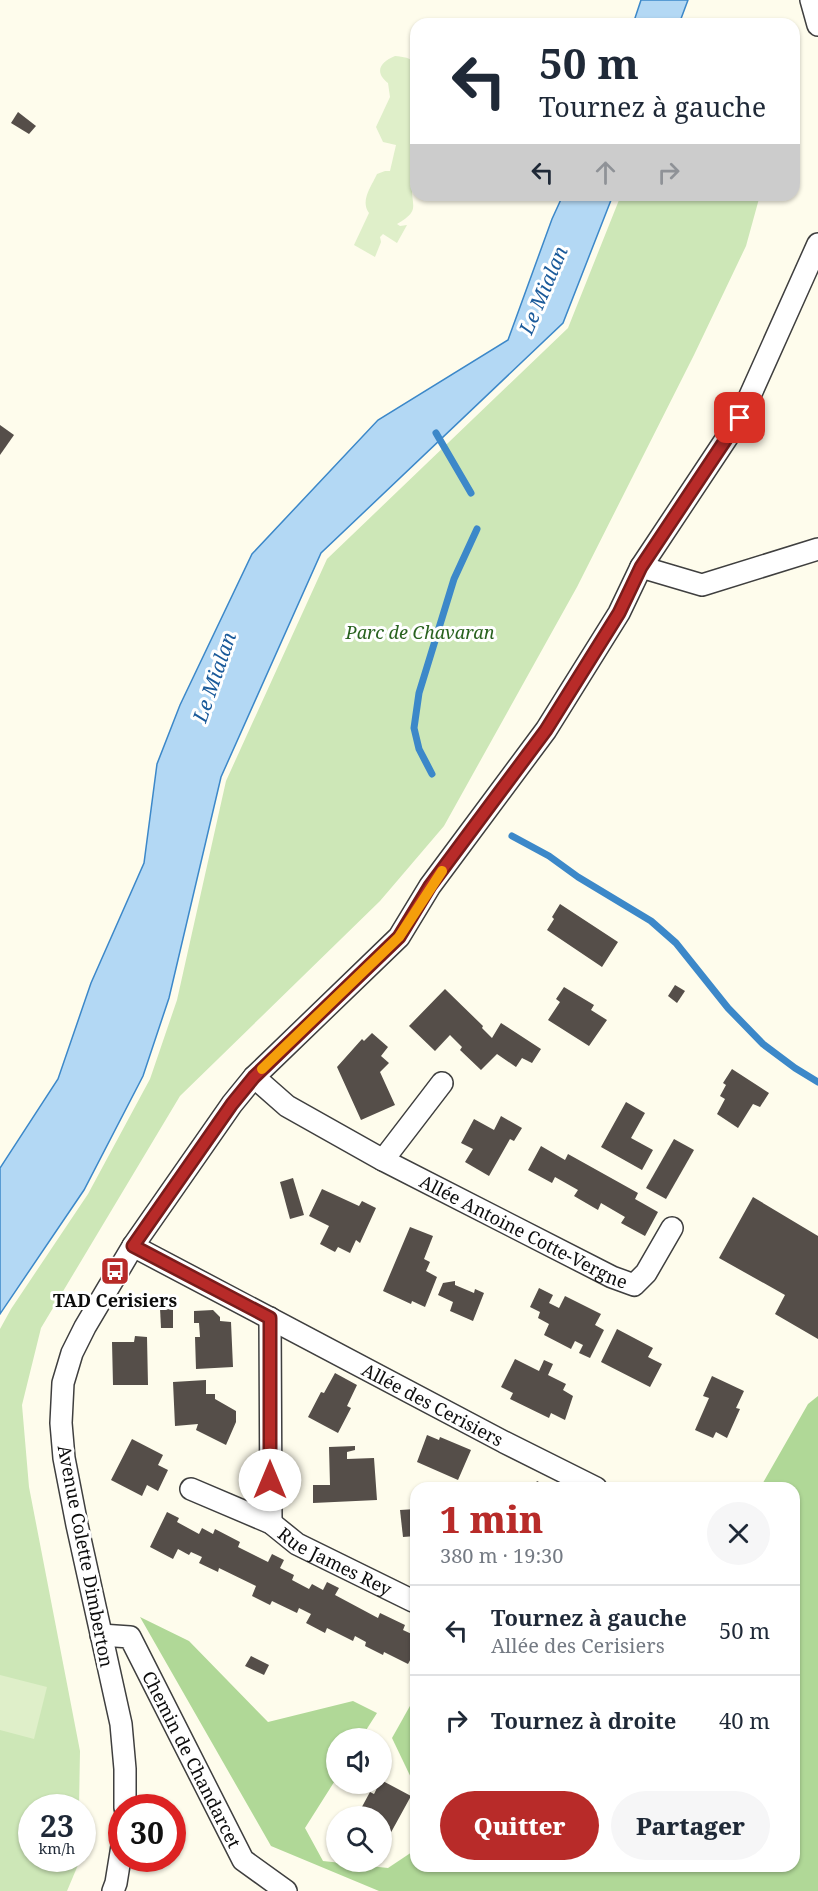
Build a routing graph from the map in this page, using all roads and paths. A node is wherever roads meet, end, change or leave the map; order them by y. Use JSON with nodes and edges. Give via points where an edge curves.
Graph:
{"nodes":[{"id":1,"x":811,"y":0,"type":"edge"},
{"id":2,"x":818,"y":26,"type":"edge"},
{"id":3,"x":818,"y":244,"type":"edge"},
{"id":4,"x":818,"y":549,"type":"edge"},
{"id":5,"x":641,"y":567,"type":"junction"},
{"id":6,"x":254,"y":1077,"type":"junction"},
{"id":7,"x":442,"y":1083,"type":"dead end"},
{"id":8,"x":383,"y":1160,"type":"junction"},
{"id":9,"x":672,"y":1228,"type":"dead end"},
{"id":10,"x":133,"y":1246,"type":"junction"},
{"id":11,"x":270,"y":1318,"type":"junction"},
{"id":12,"x":584,"y":1482,"type":"edge"},
{"id":13,"x":191,"y":1489,"type":"dead end"},
{"id":14,"x":271,"y":1523,"type":"junction"},
{"id":15,"x":410,"y":1600,"type":"edge"},
{"id":16,"x":101,"y":1635,"type":"junction"},
{"id":17,"x":125,"y":1794,"type":"edge"},
{"id":18,"x":118,"y":1872,"type":"edge"},
{"id":19,"x":113,"y":1891,"type":"edge"},
{"id":20,"x":286,"y":1891,"type":"edge"}],
"edges":[{"from":1,"to":2,"type":"street"},
{"from":3,"to":5,"type":"street","name":"Avenue Colette Dimberton","via":[[740,418]]},
{"from":4,"to":5,"type":"street","via":[[702,585]]},
{"from":5,"to":6,"type":"street","name":"Avenue Colette Dimberton","via":[[619,613],[546,730],[430,886],[399,937]]},
{"from":6,"to":8,"type":"street","name":"Allée Antoine Cotte-Vergne","via":[[287,1106]]},
{"from":6,"to":10,"type":"street","name":"Avenue Colette Dimberton"},
{"from":7,"to":8,"type":"street"},
{"from":8,"to":9,"type":"street","name":"Allée Antoine Cotte-Vergne","via":[[634,1285],[646,1273]]},
{"from":10,"to":11,"type":"street","name":"Allée des Cerisiers"},
{"from":10,"to":16,"type":"street","name":"Avenue Colette Dimberton","via":[[85,1327],[63,1383],[64,1458]]},
{"from":11,"to":12,"type":"street","name":"Allée des Cerisiers"},
{"from":11,"to":14,"type":"street"},
{"from":13,"to":14,"type":"street","name":"Rue James Rey"},
{"from":14,"to":15,"type":"street","name":"Rue James Rey","via":[[297,1544]]},
{"from":16,"to":17,"type":"street","name":"Avenue Colette Dimberton","via":[[121,1724]]},
{"from":16,"to":20,"type":"street","name":"Chemin de Chandarcet","via":[[130,1637],[243,1860]]},
{"from":18,"to":19,"type":"street"}]}
